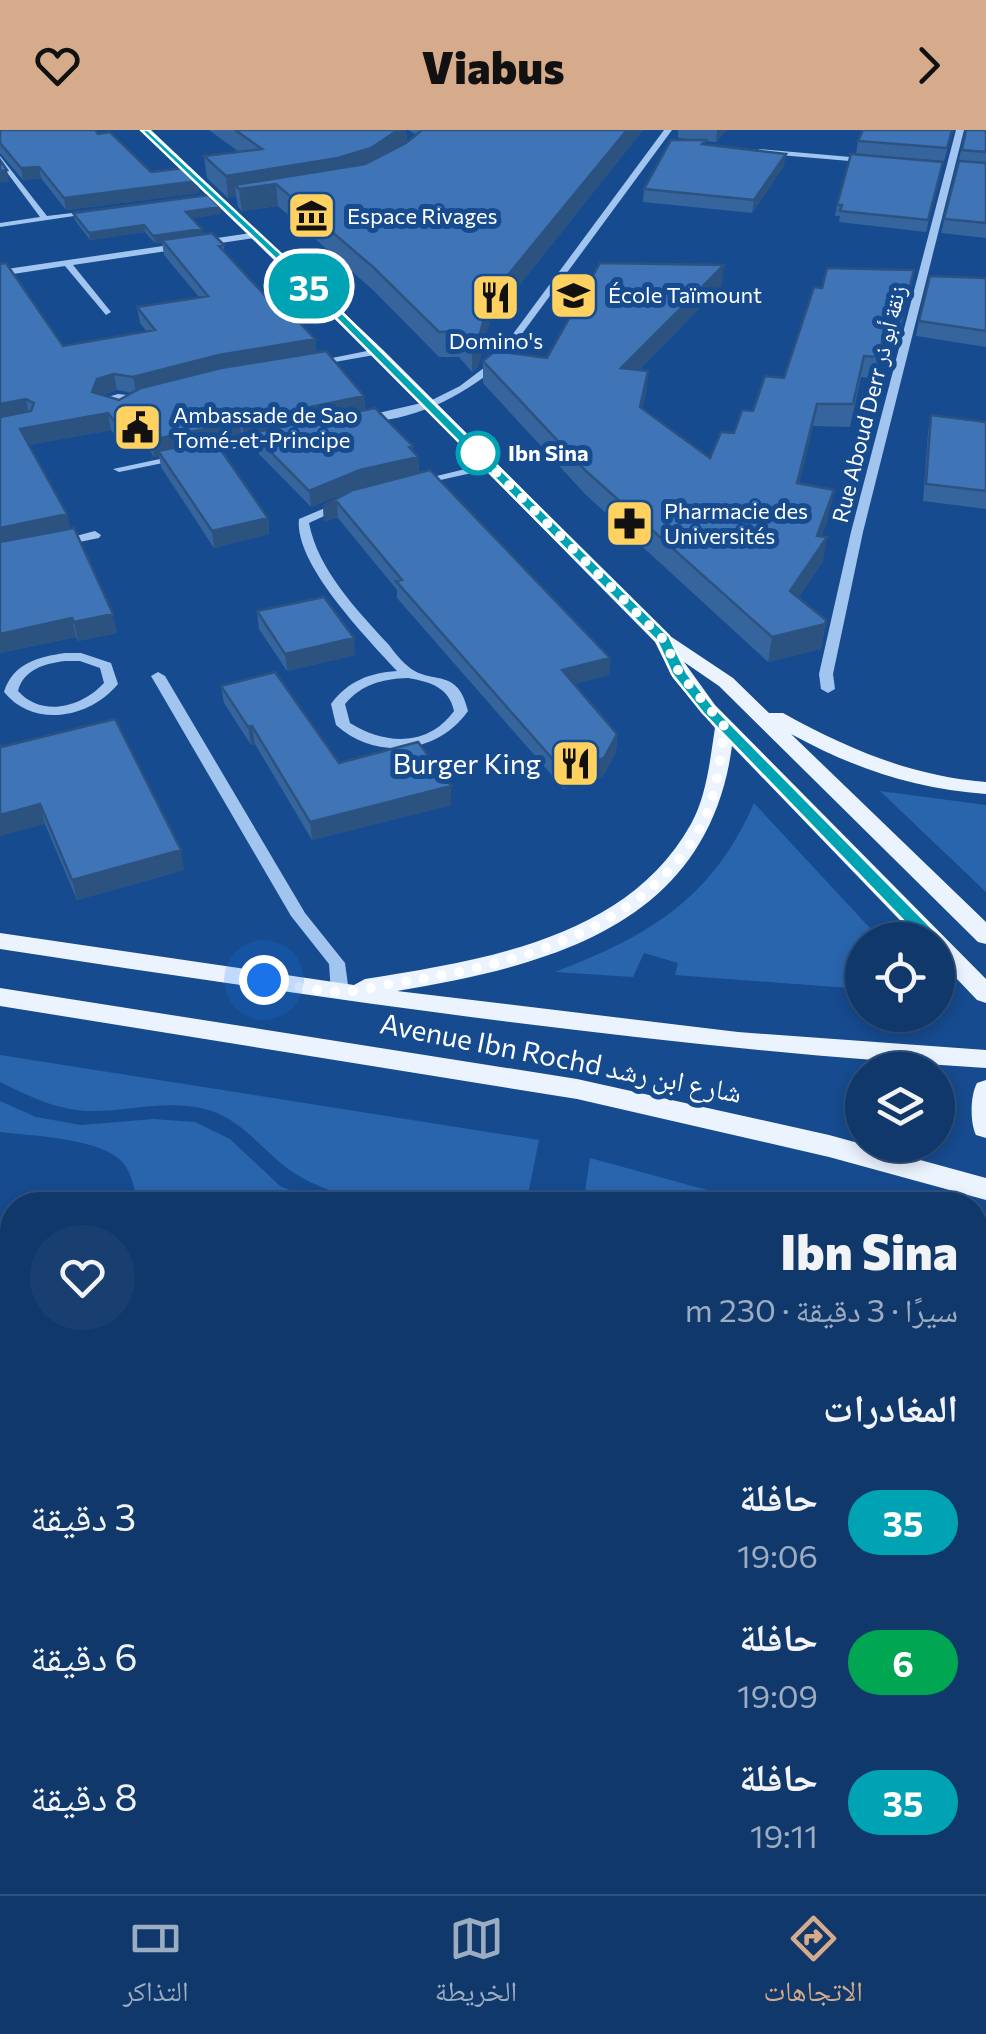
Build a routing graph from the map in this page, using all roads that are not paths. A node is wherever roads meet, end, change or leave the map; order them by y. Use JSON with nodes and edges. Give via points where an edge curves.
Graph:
{"nodes":[{"id":1,"x":145,"y":130,"type":"edge"},
{"id":2,"x":668,"y":130,"type":"edge"},
{"id":3,"x":960,"y":130,"type":"edge"},
{"id":4,"x":659,"y":143,"type":"junction"},
{"id":5,"x":678,"y":144,"type":"edge"},
{"id":6,"x":756,"y":151,"type":"edge"},
{"id":7,"x":0,"y":158,"type":"edge"},
{"id":8,"x":892,"y":163,"type":"edge"},
{"id":9,"x":931,"y":166,"type":"edge"},
{"id":10,"x":950,"y":168,"type":"junction"},
{"id":11,"x":968,"y":169,"type":"edge"},
{"id":12,"x":198,"y":198,"type":"edge"},
{"id":13,"x":221,"y":200,"type":"junction"},
{"id":14,"x":244,"y":200,"type":"edge"},
{"id":15,"x":102,"y":211,"type":"edge"},
{"id":16,"x":45,"y":219,"type":"junction"},
{"id":17,"x":0,"y":225,"type":"edge"},
{"id":18,"x":258,"y":236,"type":"junction"},
{"id":19,"x":68,"y":264,"type":"junction"},
{"id":20,"x":0,"y":273,"type":"edge"},
{"id":21,"x":106,"y":312,"type":"dead end"},
{"id":22,"x":377,"y":352,"type":"junction"},
{"id":23,"x":299,"y":365,"type":"edge"},
{"id":24,"x":431,"y":406,"type":"junction"},
{"id":25,"x":353,"y":422,"type":"edge"},
{"id":26,"x":294,"y":434,"type":"edge"},
{"id":27,"x":490,"y":466,"type":"junction"},
{"id":28,"x":119,"y":469,"type":"dead end"},
{"id":29,"x":395,"y":488,"type":"edge"},
{"id":30,"x":362,"y":498,"type":"edge"},
{"id":31,"x":95,"y":535,"type":"dead end"},
{"id":32,"x":38,"y":547,"type":"edge"},
{"id":33,"x":664,"y":640,"type":"junction"},
{"id":34,"x":408,"y":674,"type":"junction"},
{"id":35,"x":158,"y":676,"type":"dead end"},
{"id":36,"x":6,"y":684,"type":"edge"},
{"id":37,"x":828,"y":689,"type":"dead end"},
{"id":38,"x":743,"y":699,"type":"junction"},
{"id":39,"x":725,"y":727,"type":"junction"},
{"id":40,"x":986,"y":788,"type":"edge"},
{"id":41,"x":915,"y":922,"type":"edge"},
{"id":42,"x":986,"y":936,"type":"edge"},
{"id":43,"x":0,"y":942,"type":"edge"},
{"id":44,"x":955,"y":962,"type":"edge"},
{"id":45,"x":340,"y":992,"type":"junction"},
{"id":46,"x":986,"y":994,"type":"edge"},
{"id":47,"x":0,"y":997,"type":"edge"},
{"id":48,"x":986,"y":1059,"type":"edge"},
{"id":49,"x":986,"y":1090,"type":"edge"},
{"id":50,"x":986,"y":1128,"type":"edge"},
{"id":51,"x":986,"y":1188,"type":"edge"}],
"edges":[{"from":1,"to":13,"type":"main road"},
{"from":2,"to":4,"type":"street"},
{"from":3,"to":10,"type":"street","name":"Rue Aboud Derr زنقة أبو ذر"},
{"from":4,"to":5,"type":"street"},
{"from":4,"to":24,"type":"street","via":[[506,351],[469,385]]},
{"from":6,"to":8,"type":"street"},
{"from":7,"to":16,"type":"street"},
{"from":9,"to":10,"type":"street"},
{"from":10,"to":11,"type":"street"},
{"from":10,"to":37,"type":"street","name":"Rue Aboud Derr زنقة أبو ذر","via":[[857,532]]},
{"from":12,"to":13,"type":"street"},
{"from":13,"to":14,"type":"street"},
{"from":13,"to":18,"type":"main road"},
{"from":15,"to":16,"type":"street"},
{"from":16,"to":17,"type":"street"},
{"from":18,"to":19,"type":"street"},
{"from":18,"to":22,"type":"main road"},
{"from":19,"to":20,"type":"street"},
{"from":19,"to":21,"type":"street"},
{"from":22,"to":23,"type":"street"},
{"from":22,"to":24,"type":"main road"},
{"from":24,"to":25,"type":"street"},
{"from":24,"to":27,"type":"main road"},
{"from":26,"to":28,"type":"street"},
{"from":27,"to":29,"type":"street"},
{"from":27,"to":33,"type":"main road"},
{"from":30,"to":34,"type":"street","via":[[312,515],[303,532],[370,633]]},
{"from":31,"to":32,"type":"street"},
{"from":33,"to":38,"type":"main road"},
{"from":33,"to":39,"type":"main road","via":[[680,674]]},
{"from":34,"to":34,"type":"street","via":[[372,678],[344,694],[338,704],[343,726],[390,744],[445,732],[461,712],[454,690]]},
{"from":35,"to":45,"type":"street","via":[[298,916],[337,963]]},
{"from":36,"to":36,"type":"street","via":[[27,707],[59,710],[104,693],[111,674],[96,660],[64,657],[32,665]]},
{"from":38,"to":40,"type":"main road","via":[[853,760],[914,779]]},
{"from":38,"to":42,"type":"main road"},
{"from":39,"to":41,"type":"main road"},
{"from":39,"to":45,"type":"main road","via":[[713,797],[689,846],[670,870],[614,914],[498,963]]},
{"from":43,"to":45,"type":"main road","name":"Avenue Ibn Rochd شارع ابن رشد"},
{"from":44,"to":46,"type":"main road"},
{"from":45,"to":48,"type":"main road","name":"Avenue Ibn Rochd شارع ابن رشد","via":[[595,1026]]},
{"from":47,"to":51,"type":"main road","name":"Avenue Ibn Rochd شارع ابن رشد","via":[[577,1089]]},
{"from":49,"to":50,"type":"main road"}]}
